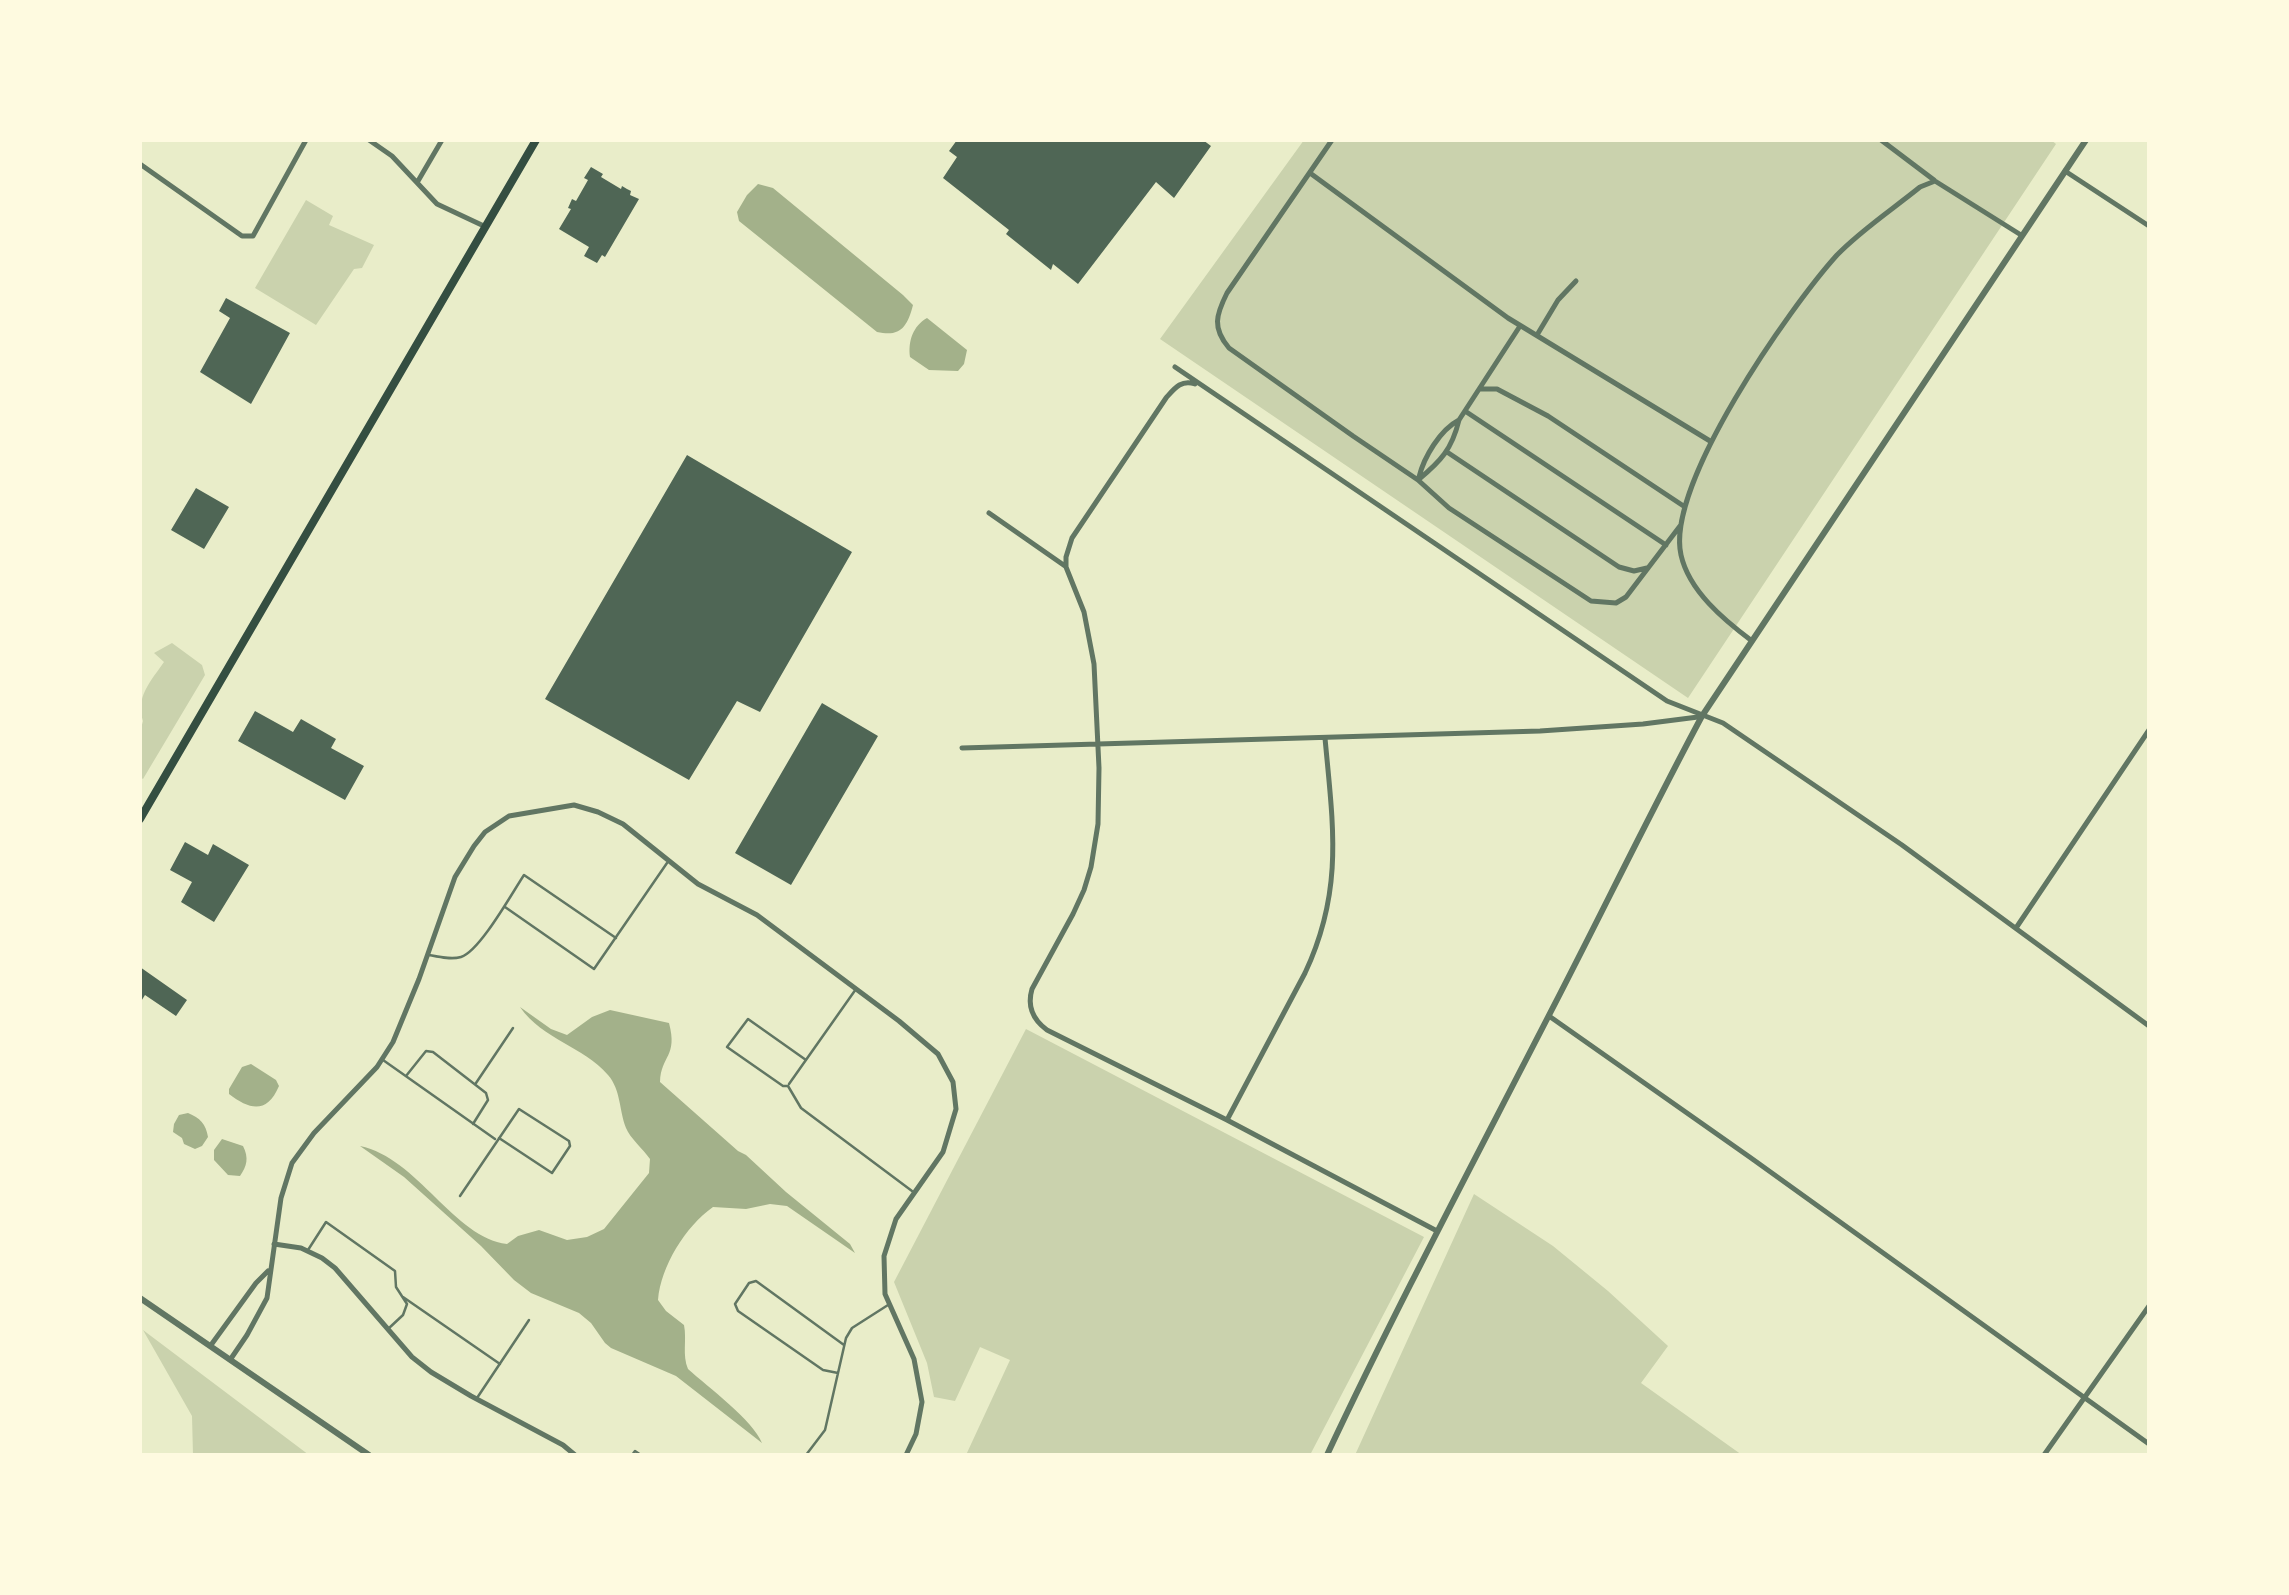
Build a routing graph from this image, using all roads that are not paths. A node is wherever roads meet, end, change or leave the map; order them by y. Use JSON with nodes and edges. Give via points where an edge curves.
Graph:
{"nodes":[{"id":1,"x":306,"y":140,"type":"edge"},
{"id":2,"x":369,"y":140,"type":"edge"},
{"id":3,"x":442,"y":140,"type":"edge"},
{"id":4,"x":536,"y":140,"type":"edge"},
{"id":5,"x":1332,"y":140,"type":"edge"},
{"id":6,"x":1881,"y":140,"type":"edge"},
{"id":7,"x":2086,"y":140,"type":"edge"},
{"id":8,"x":140,"y":164,"type":"edge"},
{"id":9,"x":2065,"y":171,"type":"junction"},
{"id":10,"x":1310,"y":173,"type":"junction"},
{"id":11,"x":1935,"y":180,"type":"junction"},
{"id":12,"x":418,"y":181,"type":"junction"},
{"id":13,"x":2149,"y":226,"type":"edge"},
{"id":14,"x":486,"y":227,"type":"junction"},
{"id":15,"x":2021,"y":236,"type":"junction"},
{"id":16,"x":1576,"y":281,"type":"dead end"},
{"id":17,"x":1520,"y":326,"type":"junction"},
{"id":18,"x":1537,"y":335,"type":"junction"},
{"id":19,"x":1175,"y":367,"type":"dead end"},
{"id":20,"x":1202,"y":386,"type":"junction"},
{"id":21,"x":1480,"y":389,"type":"junction"},
{"id":22,"x":1465,"y":411,"type":"junction"},
{"id":23,"x":1459,"y":420,"type":"junction"},
{"id":24,"x":1710,"y":441,"type":"junction"},
{"id":25,"x":1446,"y":452,"type":"junction"},
{"id":26,"x":1418,"y":480,"type":"junction"},
{"id":27,"x":1686,"y":507,"type":"junction"},
{"id":28,"x":989,"y":513,"type":"dead end"},
{"id":29,"x":1680,"y":526,"type":"junction"},
{"id":30,"x":1666,"y":545,"type":"junction"},
{"id":31,"x":1066,"y":566,"type":"junction"},
{"id":32,"x":1650,"y":567,"type":"junction"},
{"id":33,"x":1752,"y":641,"type":"junction"},
{"id":34,"x":1702,"y":716,"type":"junction"},
{"id":35,"x":2149,"y":730,"type":"edge"},
{"id":36,"x":1325,"y":737,"type":"junction"},
{"id":37,"x":1098,"y":745,"type":"junction"},
{"id":38,"x":962,"y":748,"type":"dead end"},
{"id":39,"x":140,"y":819,"type":"edge"},
{"id":40,"x":667,"y":862,"type":"junction"},
{"id":41,"x":504,"y":906,"type":"junction"},
{"id":42,"x":2016,"y":928,"type":"junction"},
{"id":43,"x":616,"y":938,"type":"junction"},
{"id":44,"x":428,"y":955,"type":"junction"},
{"id":45,"x":856,"y":989,"type":"junction"},
{"id":46,"x":1549,"y":1016,"type":"junction"},
{"id":47,"x":2149,"y":1026,"type":"edge"},
{"id":48,"x":512,"y":1028,"type":"dead end"},
{"id":49,"x":382,"y":1059,"type":"junction"},
{"id":50,"x":806,"y":1060,"type":"junction"},
{"id":51,"x":406,"y":1076,"type":"junction"},
{"id":52,"x":476,"y":1084,"type":"junction"},
{"id":53,"x":788,"y":1086,"type":"junction"},
{"id":54,"x":1226,"y":1120,"type":"junction"},
{"id":55,"x":473,"y":1124,"type":"junction"},
{"id":56,"x":498,"y":1140,"type":"junction"},
{"id":57,"x":915,"y":1193,"type":"junction"},
{"id":58,"x":460,"y":1196,"type":"dead end"},
{"id":59,"x":1438,"y":1232,"type":"junction"},
{"id":60,"x":274,"y":1244,"type":"junction"},
{"id":61,"x":307,"y":1251,"type":"junction"},
{"id":62,"x":270,"y":1269,"type":"junction"},
{"id":63,"x":402,"y":1296,"type":"junction"},
{"id":64,"x":140,"y":1298,"type":"edge"},
{"id":65,"x":890,"y":1304,"type":"junction"},
{"id":66,"x":2149,"y":1306,"type":"edge"},
{"id":67,"x":530,"y":1320,"type":"dead end"},
{"id":68,"x":388,"y":1330,"type":"junction"},
{"id":69,"x":844,"y":1344,"type":"junction"},
{"id":70,"x":210,"y":1346,"type":"junction"},
{"id":71,"x":230,"y":1360,"type":"junction"},
{"id":72,"x":500,"y":1364,"type":"junction"},
{"id":73,"x":838,"y":1373,"type":"junction"},
{"id":74,"x":2084,"y":1398,"type":"junction"},
{"id":75,"x":476,"y":1399,"type":"junction"},
{"id":76,"x":2149,"y":1444,"type":"edge"},
{"id":77,"x":368,"y":1455,"type":"edge"},
{"id":78,"x":576,"y":1455,"type":"edge"},
{"id":79,"x":632,"y":1455,"type":"edge"},
{"id":80,"x":641,"y":1455,"type":"edge"},
{"id":81,"x":806,"y":1455,"type":"edge"},
{"id":82,"x":906,"y":1455,"type":"edge"},
{"id":83,"x":1328,"y":1455,"type":"edge"},
{"id":84,"x":2044,"y":1455,"type":"edge"}],
"edges":[{"from":1,"to":8,"type":"street","via":[[253,236],[242,236]]},
{"from":2,"to":12,"type":"street"},
{"from":3,"to":12,"type":"street"},
{"from":4,"to":14,"type":"main road"},
{"from":5,"to":10,"type":"street"},
{"from":6,"to":11,"type":"street"},
{"from":7,"to":9,"type":"street"},
{"from":9,"to":13,"type":"street"},
{"from":9,"to":15,"type":"street"},
{"from":10,"to":17,"type":"street"},
{"from":10,"to":26,"type":"street","via":[[1226,293],[1216,328],[1230,348]]},
{"from":11,"to":15,"type":"street"},
{"from":11,"to":24,"type":"street","via":[[1840,252],[1804,294]]},
{"from":12,"to":14,"type":"street","via":[[437,204]]},
{"from":14,"to":39,"type":"main road"},
{"from":15,"to":33,"type":"street"},
{"from":16,"to":18,"type":"street"},
{"from":17,"to":18,"type":"street"},
{"from":17,"to":21,"type":"street"},
{"from":18,"to":24,"type":"street"},
{"from":19,"to":20,"type":"street"},
{"from":20,"to":31,"type":"street","via":[[1184,383],[1166,398],[1072,538]]},
{"from":20,"to":34,"type":"street","via":[[1667,701]]},
{"from":21,"to":22,"type":"street"},
{"from":21,"to":27,"type":"street","via":[[1497,389],[1534,408]]},
{"from":22,"to":23,"type":"street"},
{"from":22,"to":30,"type":"street"},
{"from":23,"to":25,"type":"street"},
{"from":23,"to":26,"type":"street","via":[[1448,426]]},
{"from":24,"to":27,"type":"street"},
{"from":25,"to":26,"type":"street"},
{"from":25,"to":32,"type":"street","via":[[1619,567]]},
{"from":26,"to":32,"type":"street","via":[[1449,508],[1591,601],[1626,598]]},
{"from":27,"to":29,"type":"street"},
{"from":28,"to":31,"type":"street"},
{"from":29,"to":30,"type":"street"},
{"from":29,"to":33,"type":"street","via":[[1682,559],[1693,583]]},
{"from":30,"to":32,"type":"street"},
{"from":31,"to":37,"type":"street","via":[[1092,650]]},
{"from":33,"to":34,"type":"street"},
{"from":34,"to":36,"type":"street","via":[[1540,731]]},
{"from":34,"to":42,"type":"street","via":[[1723,723]]},
{"from":34,"to":46,"type":"street"},
{"from":35,"to":42,"type":"street"},
{"from":36,"to":37,"type":"street"},
{"from":36,"to":54,"type":"street","via":[[1334,848],[1329,904],[1311,962]]},
{"from":37,"to":38,"type":"street"},
{"from":37,"to":54,"type":"street","via":[[1091,867],[1032,989],[1032,1012],[1047,1030]]},
{"from":40,"to":43,"type":"lane"},
{"from":40,"to":44,"type":"street","via":[[623,824],[586,808],[509,816],[485,832],[455,877]]},
{"from":40,"to":45,"type":"street","via":[[757,916]]},
{"from":41,"to":43,"type":"lane","via":[[594,969]]},
{"from":41,"to":43,"type":"lane","via":[[524,875]]},
{"from":41,"to":44,"type":"lane","via":[[463,957]]},
{"from":42,"to":47,"type":"street"},
{"from":44,"to":49,"type":"street"},
{"from":45,"to":50,"type":"lane"},
{"from":45,"to":57,"type":"street","via":[[938,1054],[953,1082],[956,1109],[943,1152]]},
{"from":46,"to":59,"type":"street"},
{"from":46,"to":74,"type":"street"},
{"from":48,"to":52,"type":"lane"},
{"from":49,"to":51,"type":"lane"},
{"from":49,"to":60,"type":"street","via":[[292,1163]]},
{"from":50,"to":53,"type":"lane"},
{"from":50,"to":53,"type":"lane","via":[[748,1019],[727,1047]]},
{"from":51,"to":52,"type":"lane","via":[[426,1050]]},
{"from":51,"to":55,"type":"lane"},
{"from":52,"to":55,"type":"lane","via":[[488,1100]]},
{"from":53,"to":57,"type":"lane","via":[[801,1108]]},
{"from":54,"to":59,"type":"street"},
{"from":55,"to":56,"type":"lane"},
{"from":56,"to":56,"type":"lane","via":[[520,1109],[570,1146],[552,1173]]},
{"from":56,"to":58,"type":"lane"},
{"from":57,"to":65,"type":"street","via":[[896,1219],[884,1256]]},
{"from":59,"to":83,"type":"street"},
{"from":60,"to":61,"type":"street"},
{"from":60,"to":62,"type":"street"},
{"from":61,"to":63,"type":"lane","via":[[326,1222],[395,1271]]},
{"from":61,"to":68,"type":"street","via":[[335,1268]]},
{"from":62,"to":70,"type":"street"},
{"from":62,"to":71,"type":"street","via":[[266,1298]]},
{"from":63,"to":68,"type":"lane","via":[[404,1314]]},
{"from":63,"to":72,"type":"lane"},
{"from":64,"to":70,"type":"street"},
{"from":65,"to":69,"type":"lane","via":[[852,1328]]},
{"from":65,"to":82,"type":"street","via":[[914,1359],[922,1402]]},
{"from":66,"to":74,"type":"street"},
{"from":67,"to":72,"type":"lane"},
{"from":68,"to":75,"type":"street","via":[[431,1372]]},
{"from":69,"to":73,"type":"lane"},
{"from":69,"to":73,"type":"lane","via":[[756,1281],[735,1304],[824,1370]]},
{"from":70,"to":71,"type":"street"},
{"from":71,"to":77,"type":"street"},
{"from":72,"to":75,"type":"lane"},
{"from":73,"to":81,"type":"lane","via":[[825,1430]]},
{"from":74,"to":76,"type":"street"},
{"from":74,"to":84,"type":"street"},
{"from":75,"to":78,"type":"street"},
{"from":79,"to":80,"type":"lane"}]}
